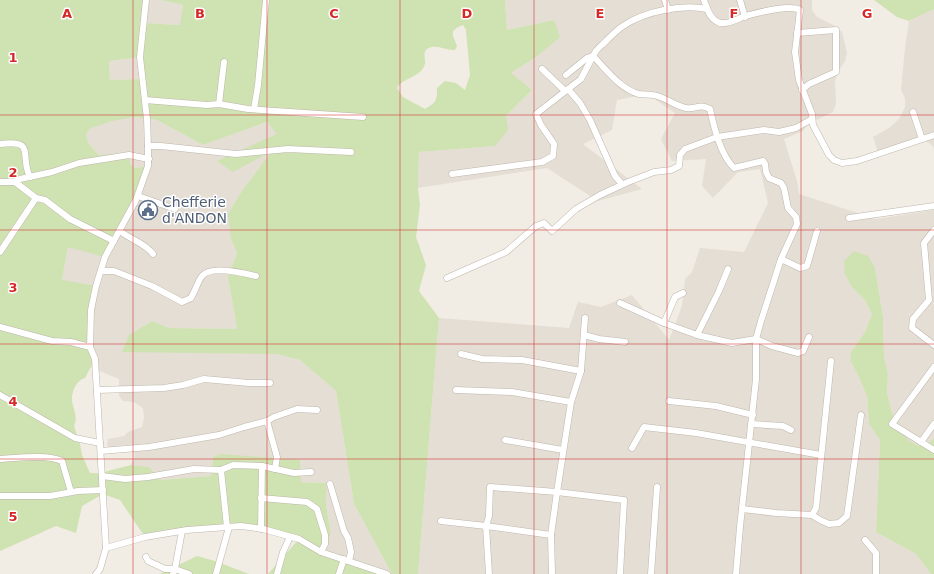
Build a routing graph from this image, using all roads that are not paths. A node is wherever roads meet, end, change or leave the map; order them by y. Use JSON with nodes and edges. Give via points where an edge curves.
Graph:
{"nodes":[{"id":1,"x":146,"y":0,"type":"edge"},
{"id":2,"x":266,"y":0,"type":"edge"},
{"id":3,"x":665,"y":0,"type":"edge"},
{"id":4,"x":704,"y":0,"type":"edge"},
{"id":5,"x":740,"y":0,"type":"edge"},
{"id":6,"x":699,"y":7,"type":"junction"},
{"id":7,"x":707,"y":9,"type":"junction"},
{"id":8,"x":668,"y":10,"type":"junction"},
{"id":9,"x":745,"y":17,"type":"junction"},
{"id":10,"x":797,"y":33,"type":"junction"},
{"id":11,"x":593,"y":56,"type":"junction"},
{"id":12,"x":224,"y":62,"type":"dead end"},
{"id":13,"x":542,"y":69,"type":"dead end"},
{"id":14,"x":566,"y":75,"type":"dead end"},
{"id":15,"x":566,"y":90,"type":"junction"},
{"id":16,"x":802,"y":90,"type":"junction"},
{"id":17,"x":144,"y":100,"type":"junction"},
{"id":18,"x":219,"y":104,"type":"junction"},
{"id":19,"x":254,"y":109,"type":"junction"},
{"id":20,"x":913,"y":112,"type":"dead end"},
{"id":21,"x":363,"y":117,"type":"dead end"},
{"id":22,"x":812,"y":120,"type":"junction"},
{"id":23,"x":717,"y":136,"type":"junction"},
{"id":24,"x":934,"y":136,"type":"edge"},
{"id":25,"x":922,"y":139,"type":"junction"},
{"id":26,"x":0,"y":144,"type":"edge"},
{"id":27,"x":148,"y":146,"type":"junction"},
{"id":28,"x":351,"y":152,"type":"dead end"},
{"id":29,"x":149,"y":159,"type":"junction"},
{"id":30,"x":452,"y":174,"type":"dead end"},
{"id":31,"x":30,"y":177,"type":"junction"},
{"id":32,"x":0,"y":182,"type":"edge"},
{"id":33,"x":16,"y":182,"type":"junction"},
{"id":34,"x":622,"y":184,"type":"junction"},
{"id":35,"x":138,"y":196,"type":"junction"},
{"id":36,"x":36,"y":198,"type":"junction"},
{"id":37,"x":934,"y":206,"type":"edge"},
{"id":38,"x":175,"y":209,"type":"dead end"},
{"id":39,"x":849,"y":218,"type":"dead end"},
{"id":40,"x":934,"y":230,"type":"edge"},
{"id":41,"x":817,"y":231,"type":"dead end"},
{"id":42,"x":120,"y":232,"type":"junction"},
{"id":43,"x":114,"y":240,"type":"junction"},
{"id":44,"x":0,"y":252,"type":"edge"},
{"id":45,"x":153,"y":254,"type":"dead end"},
{"id":46,"x":781,"y":259,"type":"junction"},
{"id":47,"x":728,"y":269,"type":"dead end"},
{"id":48,"x":101,"y":271,"type":"junction"},
{"id":49,"x":256,"y":276,"type":"dead end"},
{"id":50,"x":447,"y":278,"type":"dead end"},
{"id":51,"x":683,"y":293,"type":"dead end"},
{"id":52,"x":620,"y":303,"type":"dead end"},
{"id":53,"x":585,"y":318,"type":"dead end"},
{"id":54,"x":664,"y":323,"type":"junction"},
{"id":55,"x":0,"y":327,"type":"edge"},
{"id":56,"x":697,"y":335,"type":"junction"},
{"id":57,"x":584,"y":336,"type":"junction"},
{"id":58,"x":809,"y":337,"type":"dead end"},
{"id":59,"x":756,"y":339,"type":"junction"},
{"id":60,"x":625,"y":342,"type":"dead end"},
{"id":61,"x":934,"y":345,"type":"edge"},
{"id":62,"x":90,"y":347,"type":"junction"},
{"id":63,"x":461,"y":354,"type":"dead end"},
{"id":64,"x":831,"y":361,"type":"dead end"},
{"id":65,"x":934,"y":367,"type":"edge"},
{"id":66,"x":581,"y":371,"type":"junction"},
{"id":67,"x":270,"y":383,"type":"dead end"},
{"id":68,"x":97,"y":390,"type":"junction"},
{"id":69,"x":456,"y":390,"type":"dead end"},
{"id":70,"x":0,"y":395,"type":"edge"},
{"id":71,"x":669,"y":401,"type":"dead end"},
{"id":72,"x":572,"y":402,"type":"junction"},
{"id":73,"x":317,"y":410,"type":"dead end"},
{"id":74,"x":753,"y":414,"type":"junction"},
{"id":75,"x":861,"y":415,"type":"dead end"},
{"id":76,"x":267,"y":421,"type":"junction"},
{"id":77,"x":752,"y":424,"type":"junction"},
{"id":78,"x":934,"y":424,"type":"edge"},
{"id":79,"x":791,"y":430,"type":"dead end"},
{"id":80,"x":505,"y":440,"type":"dead end"},
{"id":81,"x":100,"y":442,"type":"junction"},
{"id":82,"x":750,"y":442,"type":"junction"},
{"id":83,"x":921,"y":442,"type":"junction"},
{"id":84,"x":632,"y":448,"type":"dead end"},
{"id":85,"x":563,"y":450,"type":"junction"},
{"id":86,"x":934,"y":450,"type":"edge"},
{"id":87,"x":101,"y":451,"type":"junction"},
{"id":88,"x":821,"y":455,"type":"junction"},
{"id":89,"x":0,"y":458,"type":"edge"},
{"id":90,"x":262,"y":466,"type":"junction"},
{"id":91,"x":275,"y":468,"type":"junction"},
{"id":92,"x":221,"y":470,"type":"junction"},
{"id":93,"x":310,"y":472,"type":"dead end"},
{"id":94,"x":102,"y":476,"type":"junction"},
{"id":95,"x":330,"y":484,"type":"dead end"},
{"id":96,"x":657,"y":487,"type":"dead end"},
{"id":97,"x":103,"y":490,"type":"junction"},
{"id":98,"x":71,"y":492,"type":"junction"},
{"id":99,"x":557,"y":492,"type":"junction"},
{"id":100,"x":0,"y":496,"type":"edge"},
{"id":101,"x":261,"y":498,"type":"junction"},
{"id":102,"x":742,"y":509,"type":"junction"},
{"id":103,"x":812,"y":515,"type":"junction"},
{"id":104,"x":441,"y":521,"type":"dead end"},
{"id":105,"x":486,"y":526,"type":"junction"},
{"id":106,"x":228,"y":527,"type":"junction"},
{"id":107,"x":261,"y":529,"type":"junction"},
{"id":108,"x":182,"y":531,"type":"junction"},
{"id":109,"x":551,"y":534,"type":"junction"},
{"id":110,"x":290,"y":537,"type":"junction"},
{"id":111,"x":865,"y":540,"type":"dead end"},
{"id":112,"x":106,"y":548,"type":"junction"},
{"id":113,"x":321,"y":552,"type":"junction"},
{"id":114,"x":146,"y":557,"type":"dead end"},
{"id":115,"x":347,"y":560,"type":"junction"},
{"id":116,"x":174,"y":572,"type":"edge"},
{"id":117,"x":96,"y":574,"type":"edge"},
{"id":118,"x":189,"y":574,"type":"edge"},
{"id":119,"x":216,"y":574,"type":"edge"},
{"id":120,"x":277,"y":574,"type":"edge"},
{"id":121,"x":339,"y":574,"type":"edge"},
{"id":122,"x":387,"y":574,"type":"edge"},
{"id":123,"x":489,"y":574,"type":"edge"},
{"id":124,"x":552,"y":574,"type":"edge"},
{"id":125,"x":620,"y":574,"type":"edge"},
{"id":126,"x":651,"y":574,"type":"edge"},
{"id":127,"x":736,"y":574,"type":"edge"},
{"id":128,"x":876,"y":574,"type":"edge"}],
"edges":[{"from":1,"to":17,"type":"street","via":[[140,56]]},
{"from":2,"to":19,"type":"street"},
{"from":3,"to":8,"type":"street"},
{"from":4,"to":6,"type":"street"},
{"from":4,"to":7,"type":"street"},
{"from":5,"to":9,"type":"street"},
{"from":6,"to":7,"type":"street"},
{"from":6,"to":8,"type":"street"},
{"from":7,"to":9,"type":"street","via":[[710,17],[717,23],[727,23]]},
{"from":8,"to":11,"type":"street","via":[[624,25],[597,48]]},
{"from":9,"to":10,"type":"street","via":[[796,8],[800,10]]},
{"from":10,"to":16,"type":"street","via":[[795,52]]},
{"from":10,"to":16,"type":"street","via":[[836,30],[836,72],[809,84]]},
{"from":11,"to":14,"type":"street","via":[[586,58]]},
{"from":11,"to":15,"type":"street","via":[[581,79]]},
{"from":11,"to":23,"type":"street","via":[[624,87],[632,91],[660,96],[687,108],[703,106],[710,109]]},
{"from":12,"to":18,"type":"street"},
{"from":13,"to":15,"type":"street"},
{"from":15,"to":30,"type":"street","via":[[536,114],[554,144],[553,156],[542,162]]},
{"from":15,"to":34,"type":"street","via":[[580,103],[615,176]]},
{"from":16,"to":22,"type":"street"},
{"from":17,"to":18,"type":"street"},
{"from":17,"to":27,"type":"street"},
{"from":18,"to":19,"type":"street"},
{"from":19,"to":21,"type":"street"},
{"from":20,"to":25,"type":"street"},
{"from":22,"to":23,"type":"street","via":[[796,128],[779,132],[764,130]]},
{"from":22,"to":25,"type":"street","via":[[829,155],[837,162],[857,161]]},
{"from":23,"to":34,"type":"street","via":[[685,149],[680,154],[679,166]]},
{"from":23,"to":46,"type":"street","via":[[729,163],[734,168],[763,161],[769,178],[781,183],[784,188],[788,208],[796,217],[797,224]]},
{"from":24,"to":25,"type":"street"},
{"from":26,"to":31,"type":"street","via":[[20,144],[24,147]]},
{"from":27,"to":28,"type":"street","via":[[236,154],[288,149]]},
{"from":27,"to":29,"type":"street"},
{"from":29,"to":31,"type":"street","via":[[129,155],[79,163]]},
{"from":29,"to":35,"type":"street"},
{"from":31,"to":33,"type":"street"},
{"from":32,"to":33,"type":"street"},
{"from":33,"to":36,"type":"street"},
{"from":34,"to":50,"type":"street","via":[[576,210],[552,230],[544,223],[536,226],[506,252]]},
{"from":35,"to":38,"type":"street"},
{"from":35,"to":42,"type":"street"},
{"from":36,"to":43,"type":"street","via":[[45,200],[70,219]]},
{"from":36,"to":44,"type":"street"},
{"from":37,"to":39,"type":"street"},
{"from":40,"to":61,"type":"street","via":[[924,243],[930,300],[913,319],[912,328]]},
{"from":41,"to":46,"type":"street","via":[[807,266],[800,268]]},
{"from":42,"to":43,"type":"street"},
{"from":42,"to":45,"type":"street","via":[[146,246]]},
{"from":43,"to":48,"type":"street"},
{"from":46,"to":59,"type":"street"},
{"from":47,"to":56,"type":"street"},
{"from":48,"to":49,"type":"street","via":[[114,271],[152,286],[182,302],[191,298],[202,275],[211,270]]},
{"from":48,"to":62,"type":"street","via":[[91,310]]},
{"from":51,"to":54,"type":"street","via":[[675,297]]},
{"from":52,"to":54,"type":"street"},
{"from":53,"to":57,"type":"street"},
{"from":54,"to":56,"type":"street"},
{"from":55,"to":62,"type":"street","via":[[52,341]]},
{"from":56,"to":59,"type":"street","via":[[732,343]]},
{"from":57,"to":60,"type":"street"},
{"from":57,"to":66,"type":"street"},
{"from":58,"to":59,"type":"street","via":[[803,351],[798,353]]},
{"from":59,"to":74,"type":"street"},
{"from":62,"to":68,"type":"street","via":[[95,358]]},
{"from":63,"to":66,"type":"street","via":[[482,359],[522,360]]},
{"from":64,"to":88,"type":"street"},
{"from":65,"to":83,"type":"street","via":[[892,424]]},
{"from":66,"to":72,"type":"street"},
{"from":67,"to":68,"type":"street","via":[[204,379],[164,388]]},
{"from":68,"to":81,"type":"street"},
{"from":69,"to":72,"type":"street","via":[[512,392]]},
{"from":70,"to":81,"type":"street","via":[[75,438]]},
{"from":71,"to":74,"type":"street","via":[[716,406]]},
{"from":72,"to":85,"type":"street"},
{"from":73,"to":76,"type":"street","via":[[297,409]]},
{"from":74,"to":77,"type":"street"},
{"from":75,"to":103,"type":"street","via":[[847,516],[839,524],[829,524]]},
{"from":76,"to":87,"type":"street","via":[[219,435],[150,447]]},
{"from":76,"to":91,"type":"street","via":[[277,457]]},
{"from":77,"to":79,"type":"street","via":[[783,426]]},
{"from":77,"to":82,"type":"street"},
{"from":78,"to":83,"type":"street"},
{"from":80,"to":85,"type":"street"},
{"from":81,"to":87,"type":"street"},
{"from":82,"to":84,"type":"street","via":[[644,427]]},
{"from":82,"to":88,"type":"street"},
{"from":82,"to":102,"type":"street"},
{"from":83,"to":86,"type":"street"},
{"from":85,"to":99,"type":"street"},
{"from":87,"to":94,"type":"street"},
{"from":88,"to":103,"type":"street","via":[[816,508]]},
{"from":89,"to":98,"type":"street","via":[[57,458],[62,461]]},
{"from":90,"to":91,"type":"street"},
{"from":90,"to":92,"type":"street","via":[[233,465]]},
{"from":90,"to":101,"type":"street"},
{"from":91,"to":93,"type":"street","via":[[294,473]]},
{"from":92,"to":94,"type":"street","via":[[194,469],[125,479]]},
{"from":92,"to":106,"type":"street"},
{"from":94,"to":97,"type":"street"},
{"from":95,"to":115,"type":"street","via":[[351,552]]},
{"from":96,"to":126,"type":"street"},
{"from":97,"to":98,"type":"street"},
{"from":97,"to":112,"type":"street"},
{"from":98,"to":100,"type":"street","via":[[50,496]]},
{"from":99,"to":105,"type":"street","via":[[490,487]]},
{"from":99,"to":109,"type":"street"},
{"from":99,"to":125,"type":"street","via":[[624,500]]},
{"from":101,"to":107,"type":"street"},
{"from":101,"to":113,"type":"street","via":[[307,502],[317,509],[325,535],[325,544]]},
{"from":102,"to":103,"type":"street"},
{"from":102,"to":127,"type":"street"},
{"from":104,"to":105,"type":"street"},
{"from":105,"to":109,"type":"street"},
{"from":105,"to":123,"type":"street"},
{"from":106,"to":107,"type":"street"},
{"from":106,"to":108,"type":"street"},
{"from":106,"to":119,"type":"street"},
{"from":107,"to":110,"type":"street"},
{"from":108,"to":112,"type":"street","via":[[145,537]]},
{"from":108,"to":116,"type":"street"},
{"from":109,"to":124,"type":"street"},
{"from":110,"to":113,"type":"street"},
{"from":110,"to":120,"type":"street"},
{"from":111,"to":128,"type":"street","via":[[876,554]]},
{"from":112,"to":117,"type":"street"},
{"from":113,"to":115,"type":"street"},
{"from":114,"to":116,"type":"street","via":[[148,561]]},
{"from":115,"to":121,"type":"street"},
{"from":115,"to":122,"type":"street"},
{"from":116,"to":118,"type":"street"}]}
